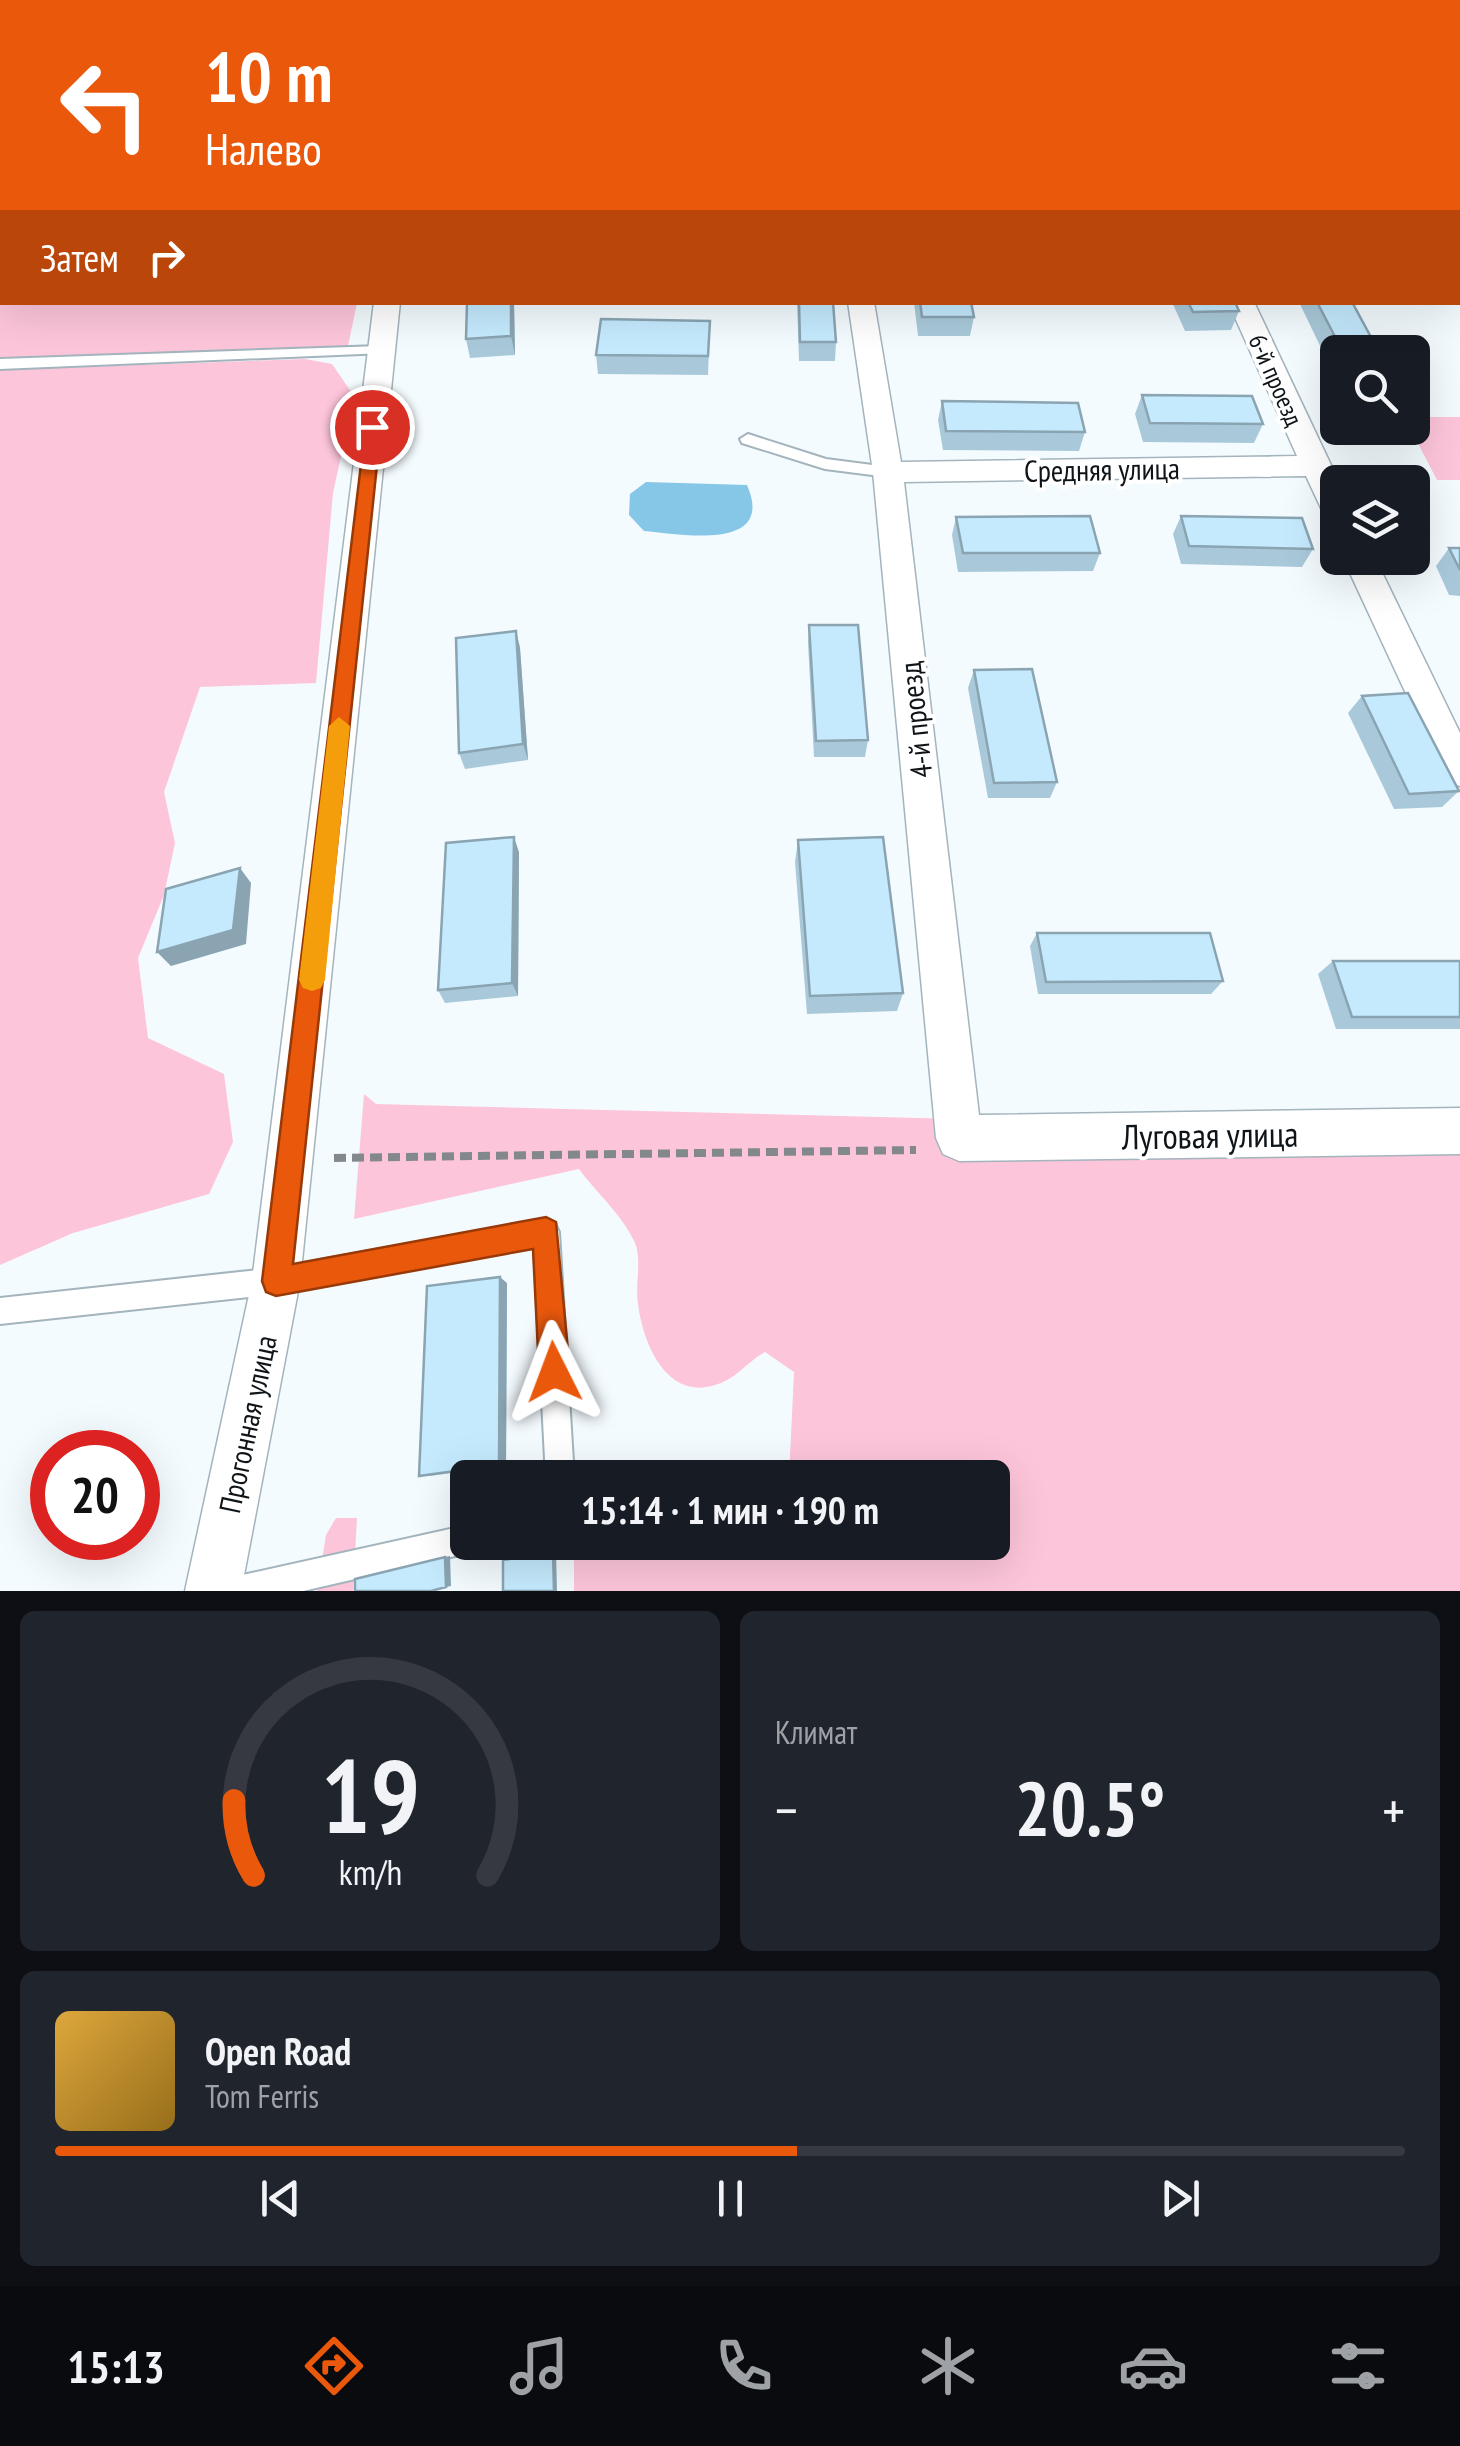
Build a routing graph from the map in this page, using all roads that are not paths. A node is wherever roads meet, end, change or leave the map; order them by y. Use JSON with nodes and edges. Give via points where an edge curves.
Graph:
{"nodes":[{"id":1,"x":387,"y":305,"type":"edge"},
{"id":2,"x":861,"y":305,"type":"edge"},
{"id":3,"x":1242,"y":305,"type":"edge"},
{"id":4,"x":380,"y":350,"type":"junction"},
{"id":5,"x":0,"y":364,"type":"edge"},
{"id":6,"x":748,"y":439,"type":"dead end"},
{"id":7,"x":1315,"y":466,"type":"junction"},
{"id":8,"x":888,"y":472,"type":"junction"},
{"id":9,"x":1320,"y":476,"type":"edge"},
{"id":10,"x":1367,"y":575,"type":"edge"},
{"id":11,"x":1460,"y":771,"type":"edge"},
{"id":12,"x":1460,"y":1131,"type":"edge"},
{"id":13,"x":960,"y":1138,"type":"joint"},
{"id":14,"x":276,"y":1281,"type":"junction"},
{"id":15,"x":0,"y":1311,"type":"edge"},
{"id":16,"x":559,"y":1460,"type":"edge"},
{"id":17,"x":450,"y":1543,"type":"edge"},
{"id":18,"x":212,"y":1591,"type":"edge"},
{"id":19,"x":238,"y":1591,"type":"edge"}],
"edges":[{"from":1,"to":4,"type":"street","name":"Прогонная улица"},
{"from":2,"to":8,"type":"street","name":"4-й проезд"},
{"from":3,"to":7,"type":"street","name":"6-й проезд"},
{"from":4,"to":5,"type":"lane"},
{"from":4,"to":14,"type":"street","name":"Прогонная улица"},
{"from":6,"to":8,"type":"lane","via":[[825,464]]},
{"from":7,"to":8,"type":"street","name":"Средняя улица"},
{"from":7,"to":9,"type":"street","name":"6-й проезд"},
{"from":8,"to":13,"type":"street","name":"4-й проезд"},
{"from":10,"to":11,"type":"street"},
{"from":12,"to":13,"type":"street","name":"Луговая улица"},
{"from":14,"to":15,"type":"lane"},
{"from":14,"to":16,"type":"lane","via":[[546,1232]]},
{"from":14,"to":18,"type":"street","name":"Прогонная улица"},
{"from":17,"to":19,"type":"lane"}]}
